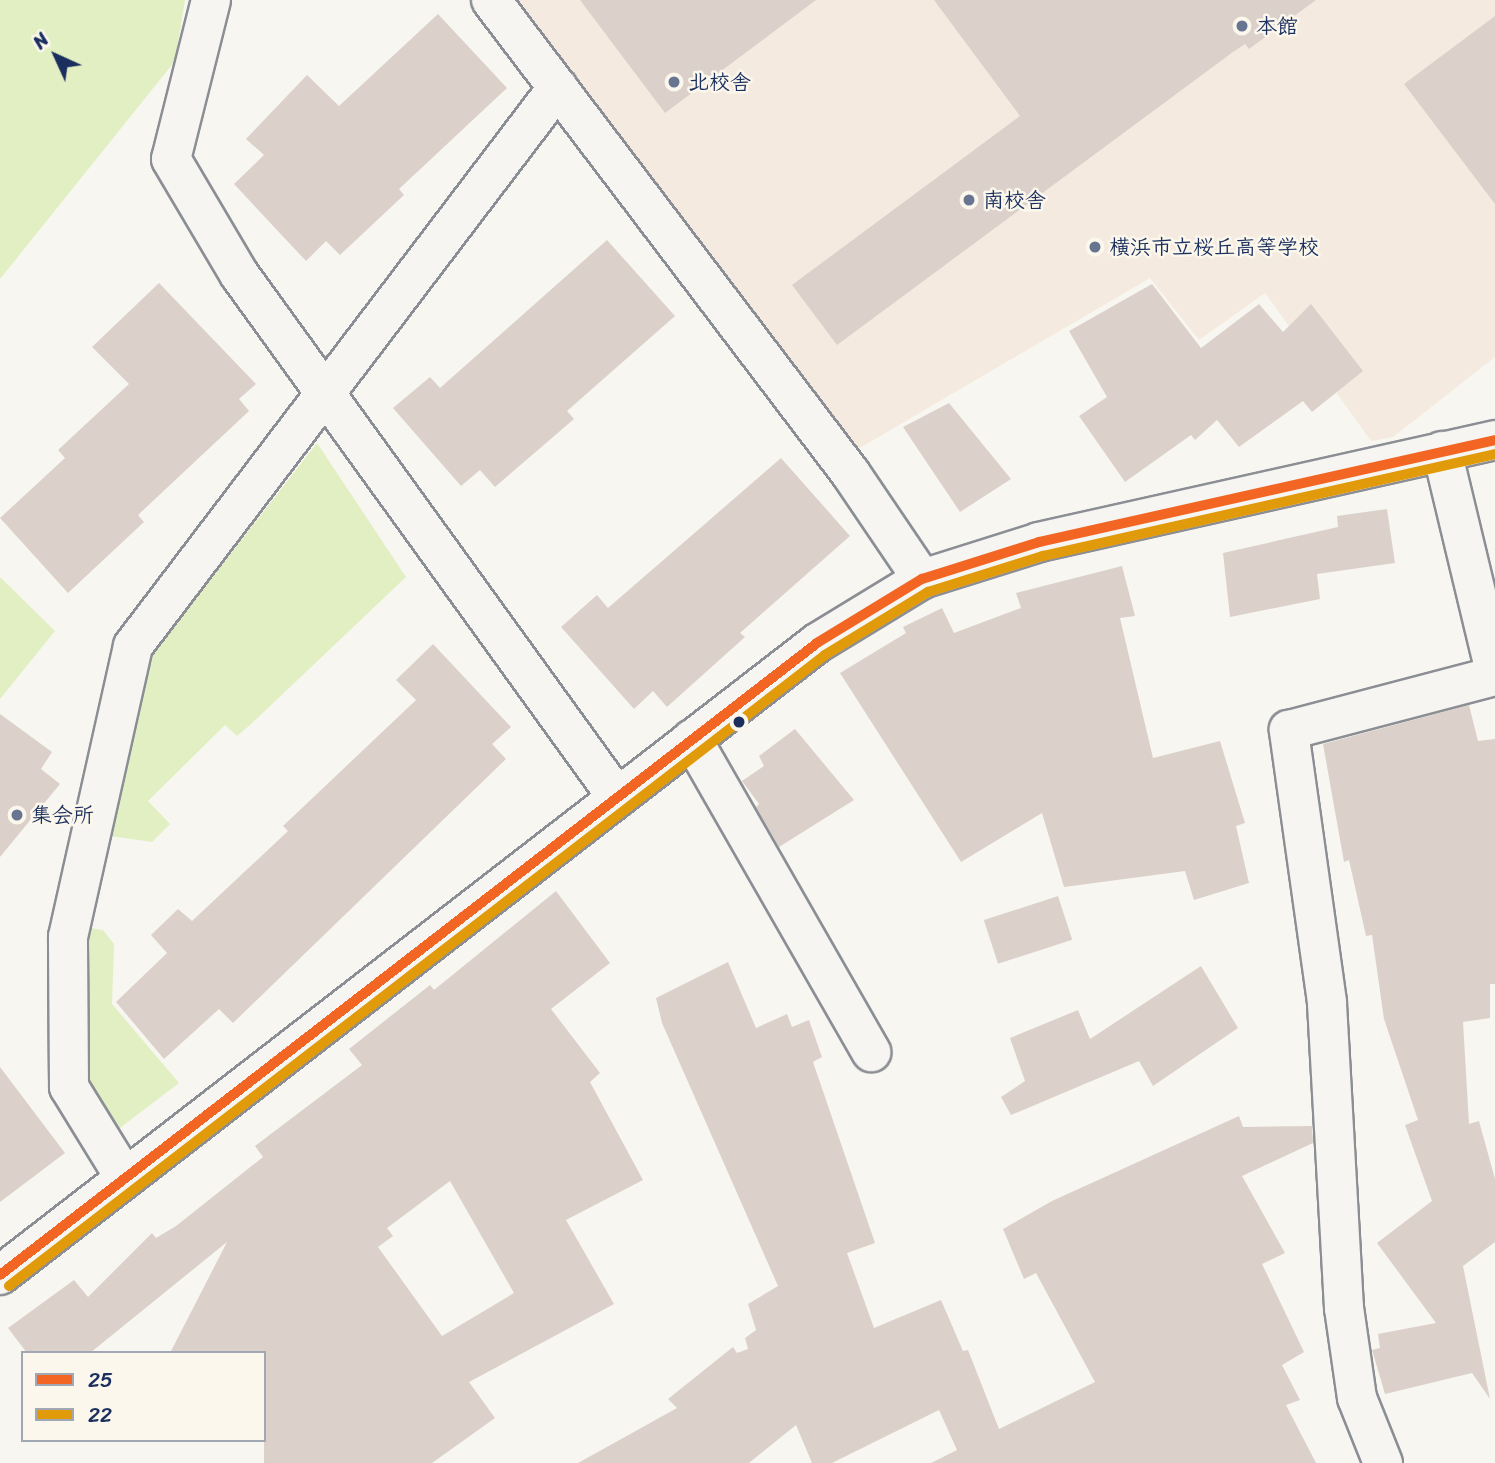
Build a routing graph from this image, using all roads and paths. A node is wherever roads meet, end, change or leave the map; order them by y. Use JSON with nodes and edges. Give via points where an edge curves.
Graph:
{"nodes":[{"id":1,"x":211,"y":0,"type":"edge"},
{"id":2,"x":491,"y":0,"type":"edge"},
{"id":3,"x":558,"y":87,"type":"junction"},
{"id":4,"x":324,"y":394,"type":"junction"},
{"id":5,"x":1495,"y":440,"type":"edge"},
{"id":6,"x":1442,"y":451,"type":"junction"},
{"id":7,"x":922,"y":579,"type":"junction"},
{"id":8,"x":1495,"y":674,"type":"edge"},
{"id":9,"x":692,"y":739,"type":"junction"},
{"id":10,"x":617,"y":797,"type":"junction"},
{"id":11,"x":871,"y":1052,"type":"dead end"},
{"id":12,"x":125,"y":1178,"type":"junction"},
{"id":13,"x":0,"y":1275,"type":"edge"},
{"id":14,"x":1384,"y":1439,"type":"edge"}],
"edges":[{"from":1,"to":4,"type":"street","via":[[171,159],[239,274]]},
{"from":2,"to":3,"type":"street"},
{"from":3,"to":4,"type":"street"},
{"from":3,"to":7,"type":"street","via":[[851,474]]},
{"from":4,"to":10,"type":"street"},
{"from":4,"to":12,"type":"street","via":[[133,646],[68,937],[69,1087]]},
{"from":5,"to":6,"type":"street"},
{"from":6,"to":7,"type":"street","via":[[1039,542]]},
{"from":6,"to":8,"type":"street"},
{"from":7,"to":9,"type":"street","via":[[817,643]]},
{"from":8,"to":14,"type":"street","via":[[1289,730],[1326,1002],[1344,1308],[1357,1398]]},
{"from":9,"to":10,"type":"street"},
{"from":9,"to":11,"type":"street"},
{"from":10,"to":12,"type":"street"},
{"from":12,"to":13,"type":"street"}]}
